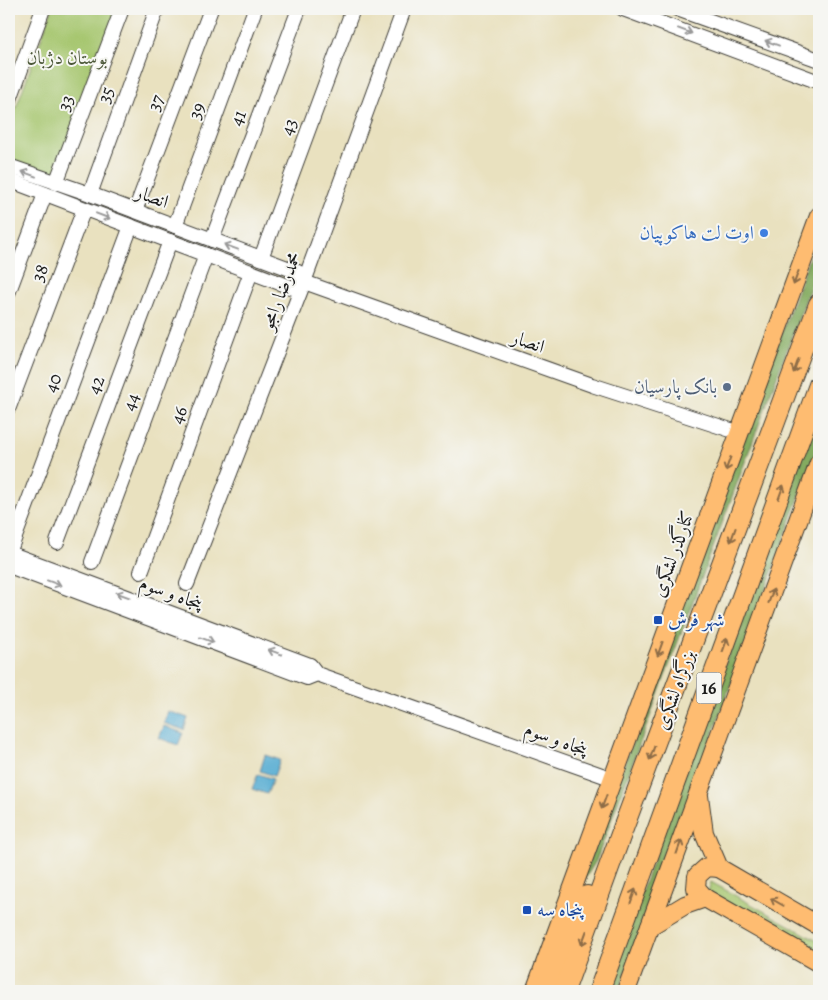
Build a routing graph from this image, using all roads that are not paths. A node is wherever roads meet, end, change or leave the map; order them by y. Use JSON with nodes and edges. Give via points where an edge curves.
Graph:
{"nodes":[{"id":1,"x":43,"y":9,"type":"edge"},
{"id":2,"x":122,"y":9,"type":"edge"},
{"id":3,"x":158,"y":9,"type":"edge"},
{"id":4,"x":211,"y":9,"type":"edge"},
{"id":5,"x":255,"y":9,"type":"edge"},
{"id":6,"x":299,"y":9,"type":"edge"},
{"id":7,"x":352,"y":9,"type":"edge"},
{"id":8,"x":404,"y":9,"type":"edge"},
{"id":9,"x":623,"y":9,"type":"edge"},
{"id":10,"x":677,"y":9,"type":"edge"},
{"id":11,"x":819,"y":60,"type":"edge"},
{"id":12,"x":819,"y":82,"type":"edge"},
{"id":13,"x":9,"y":102,"type":"edge"},
{"id":14,"x":9,"y":166,"type":"edge"},
{"id":15,"x":9,"y":180,"type":"edge"},
{"id":16,"x":56,"y":183,"type":"junction"},
{"id":17,"x":46,"y":194,"type":"junction"},
{"id":18,"x":90,"y":194,"type":"junction"},
{"id":19,"x":84,"y":209,"type":"junction"},
{"id":20,"x":135,"y":211,"type":"junction"},
{"id":21,"x":819,"y":216,"type":"edge"},
{"id":22,"x":131,"y":226,"type":"junction"},
{"id":23,"x":175,"y":226,"type":"junction"},
{"id":24,"x":212,"y":240,"type":"junction"},
{"id":25,"x":170,"y":241,"type":"junction"},
{"id":26,"x":206,"y":255,"type":"junction"},
{"id":27,"x":261,"y":258,"type":"junction"},
{"id":28,"x":251,"y":272,"type":"junction"},
{"id":29,"x":304,"y":282,"type":"junction"},
{"id":30,"x":9,"y":291,"type":"edge"},
{"id":31,"x":819,"y":304,"type":"edge"},
{"id":32,"x":819,"y":385,"type":"edge"},
{"id":33,"x":9,"y":407,"type":"edge"},
{"id":34,"x":740,"y":433,"type":"junction"},
{"id":35,"x":819,"y":463,"type":"edge"},
{"id":36,"x":814,"y":493,"type":"edge"},
{"id":37,"x":56,"y":542,"type":"dead end"},
{"id":38,"x":9,"y":553,"type":"edge"},
{"id":39,"x":92,"y":562,"type":"dead end"},
{"id":40,"x":9,"y":566,"type":"edge"},
{"id":41,"x":141,"y":572,"type":"dead end"},
{"id":42,"x":187,"y":584,"type":"dead end"},
{"id":43,"x":317,"y":674,"type":"junction"},
{"id":44,"x":613,"y":779,"type":"junction"},
{"id":45,"x":699,"y":793,"type":"junction"},
{"id":46,"x":624,"y":826,"type":"junction"},
{"id":47,"x":719,"y":868,"type":"junction"},
{"id":48,"x":704,"y":898,"type":"junction"},
{"id":49,"x":650,"y":926,"type":"junction"},
{"id":50,"x":819,"y":926,"type":"edge"},
{"id":51,"x":819,"y":964,"type":"edge"},
{"id":52,"x":535,"y":991,"type":"edge"},
{"id":53,"x":545,"y":991,"type":"edge"},
{"id":54,"x":564,"y":991,"type":"edge"},
{"id":55,"x":599,"y":991,"type":"edge"},
{"id":56,"x":626,"y":991,"type":"edge"}],
"edges":[{"from":1,"to":13,"type":"street"},
{"from":2,"to":16,"type":"street","name":"33"},
{"from":3,"to":18,"type":"street","name":"35"},
{"from":4,"to":20,"type":"street","name":"37"},
{"from":5,"to":23,"type":"street","name":"39"},
{"from":6,"to":24,"type":"street","name":"41"},
{"from":7,"to":27,"type":"street","name":"43"},
{"from":8,"to":29,"type":"street","name":"محمدرضا رامجو"},
{"from":9,"to":12,"type":"street","one_way":true},
{"from":11,"to":10,"type":"street","one_way":true},
{"from":16,"to":14,"type":"street","name":"انصار","one_way":true},
{"from":15,"to":17,"type":"street","name":"انصار"},
{"from":16,"to":18,"type":"street","name":"انصار"},
{"from":17,"to":19,"type":"street","name":"انصار"},
{"from":17,"to":30,"type":"street"},
{"from":18,"to":20,"type":"street","name":"انصار"},
{"from":19,"to":22,"type":"street","name":"انصار","one_way":true},
{"from":19,"to":33,"type":"street","name":"38"},
{"from":20,"to":23,"type":"street","name":"انصار"},
{"from":21,"to":34,"type":"main road","name":"کنارگذر لشگری","one_way":true},
{"from":22,"to":25,"type":"street","name":"انصار"},
{"from":22,"to":38,"type":"street","name":"40"},
{"from":23,"to":24,"type":"street","name":"انصار"},
{"from":27,"to":24,"type":"street","name":"انصار","one_way":true},
{"from":25,"to":26,"type":"street","name":"انصار"},
{"from":25,"to":37,"type":"street","name":"42"},
{"from":26,"to":28,"type":"street","name":"انصار"},
{"from":26,"to":39,"type":"street","name":"44"},
{"from":27,"to":29,"type":"street","name":"انصار","via":[[298,272]]},
{"from":28,"to":29,"type":"street","name":"انصار","via":[[293,288]]},
{"from":28,"to":41,"type":"street","name":"46"},
{"from":29,"to":34,"type":"street","name":"انصار"},
{"from":29,"to":42,"type":"street","name":"محمدرضا رامجو"},
{"from":31,"to":46,"type":"highway","name":"بزرگراه لشگری","number":"16","one_way":true},
{"from":55,"to":32,"type":"highway","name":"بزرگراه لشگری","number":"16","one_way":true},
{"from":34,"to":44,"type":"main road","name":"کنارگذر لشگری","one_way":true},
{"from":35,"to":36,"type":"main road"},
{"from":45,"to":36,"type":"main road","one_way":true},
{"from":43,"to":38,"type":"street","name":"پنجاه و سوم","one_way":true,"via":[[310,665]]},
{"from":40,"to":43,"type":"street","name":"پنجاه و سوم","one_way":true,"via":[[307,678]]},
{"from":43,"to":44,"type":"street","name":"پنجاه و سوم"},
{"from":44,"to":52,"type":"main road","name":"کنارگذر لشگری","one_way":true},
{"from":45,"to":47,"type":"main road","via":[[704,833]]},
{"from":49,"to":45,"type":"main road","one_way":true},
{"from":46,"to":53,"type":"highway","via":[[562,947]]},
{"from":46,"to":54,"type":"highway","name":"بزرگراه لشگری","number":"16","one_way":true},
{"from":47,"to":48,"type":"main road","via":[[707,867],[696,876],[696,888]]},
{"from":50,"to":47,"type":"main road","one_way":true},
{"from":48,"to":49,"type":"main road"},
{"from":48,"to":51,"type":"main road"},
{"from":49,"to":56,"type":"main road"}]}
